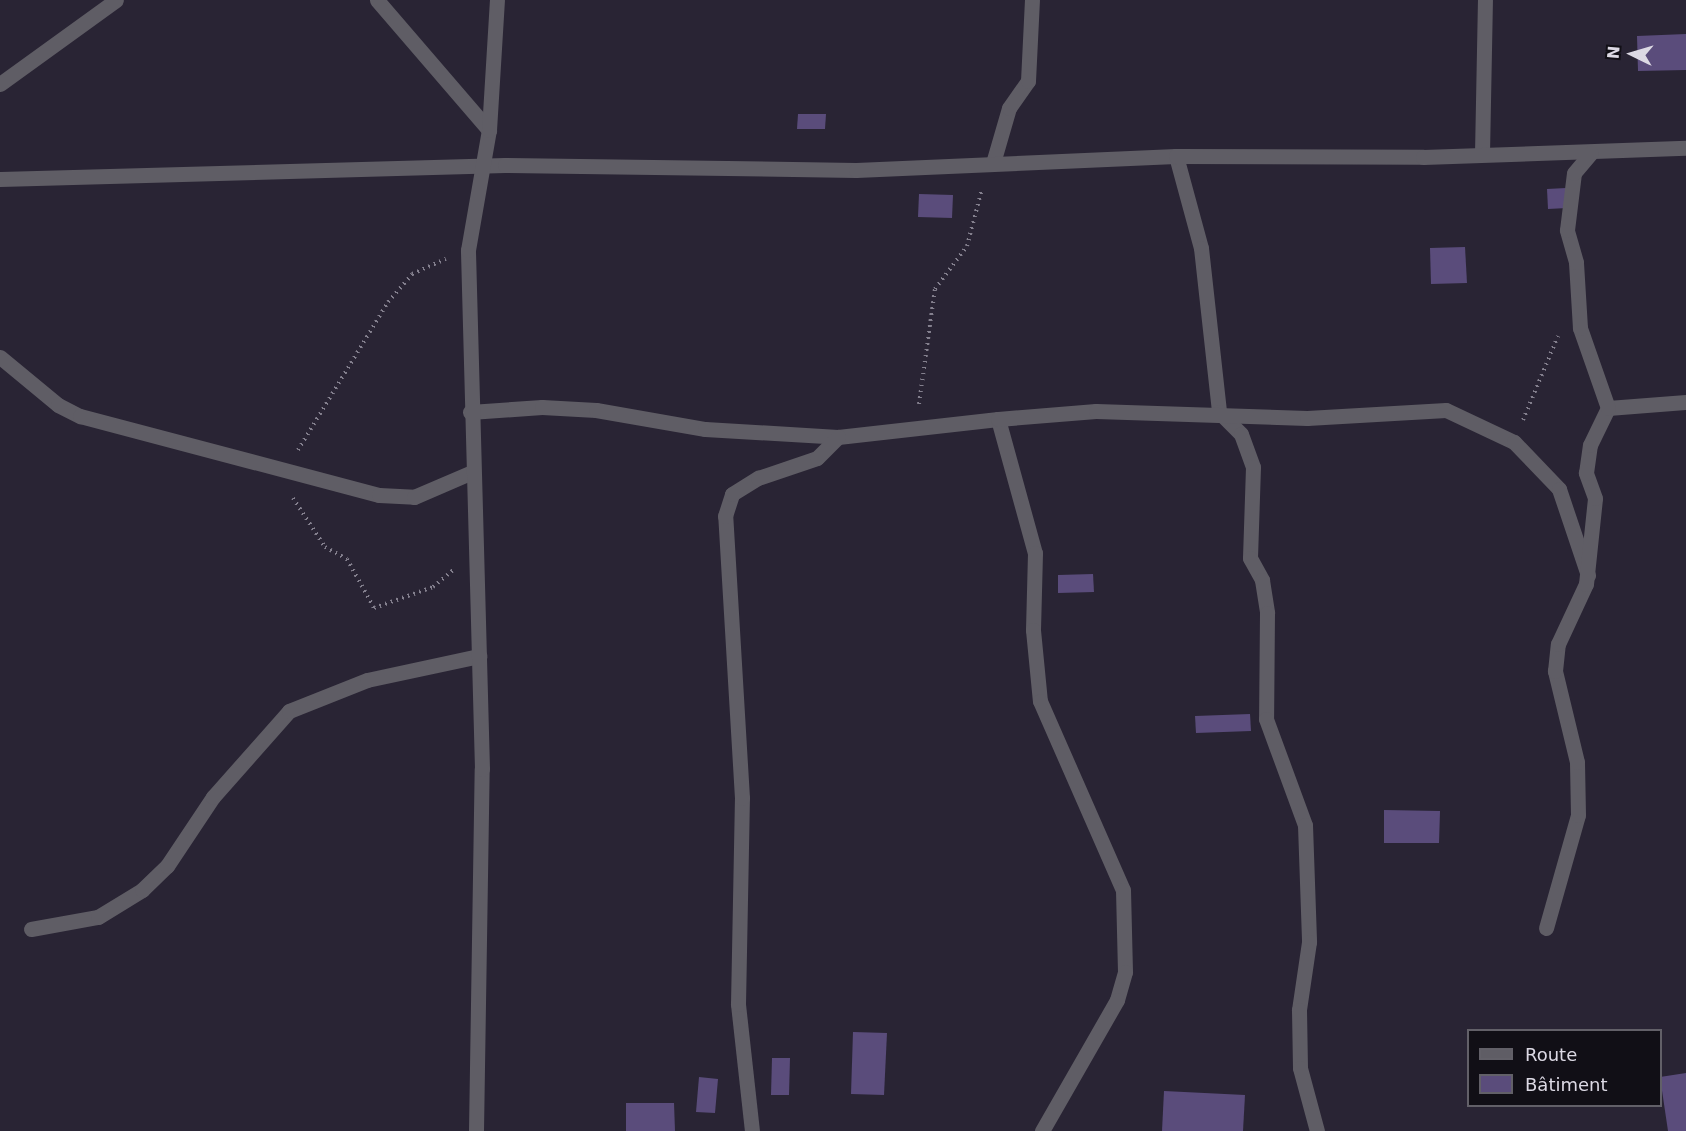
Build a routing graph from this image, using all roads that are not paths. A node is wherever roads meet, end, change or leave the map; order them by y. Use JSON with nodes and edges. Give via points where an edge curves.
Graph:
{"nodes":[{"id":1,"x":116,"y":0,"type":"edge"},
{"id":2,"x":377,"y":0,"type":"edge"},
{"id":3,"x":497,"y":0,"type":"edge"},
{"id":4,"x":1032,"y":0,"type":"edge"},
{"id":5,"x":1485,"y":0,"type":"edge"},
{"id":6,"x":0,"y":84,"type":"edge"},
{"id":7,"x":489,"y":130,"type":"junction"},
{"id":8,"x":1686,"y":148,"type":"edge"},
{"id":9,"x":1591,"y":153,"type":"junction"},
{"id":10,"x":1482,"y":154,"type":"junction"},
{"id":11,"x":1176,"y":156,"type":"junction"},
{"id":12,"x":993,"y":163,"type":"junction"},
{"id":13,"x":485,"y":166,"type":"junction"},
{"id":14,"x":0,"y":179,"type":"edge"},
{"id":15,"x":0,"y":357,"type":"edge"},
{"id":16,"x":1686,"y":402,"type":"edge"},
{"id":17,"x":1608,"y":408,"type":"junction"},
{"id":18,"x":470,"y":412,"type":"junction"},
{"id":19,"x":1219,"y":412,"type":"junction"},
{"id":20,"x":998,"y":419,"type":"junction"},
{"id":21,"x":837,"y":437,"type":"junction"},
{"id":22,"x":472,"y":472,"type":"junction"},
{"id":23,"x":1588,"y":575,"type":"junction"},
{"id":24,"x":479,"y":657,"type":"junction"},
{"id":25,"x":1546,"y":928,"type":"dead end"},
{"id":26,"x":31,"y":929,"type":"dead end"},
{"id":27,"x":476,"y":1131,"type":"edge"},
{"id":28,"x":752,"y":1131,"type":"edge"},
{"id":29,"x":1042,"y":1131,"type":"edge"},
{"id":30,"x":1317,"y":1131,"type":"edge"}],
"edges":[{"from":1,"to":6,"type":"street"},
{"from":2,"to":7,"type":"street"},
{"from":3,"to":7,"type":"street"},
{"from":4,"to":12,"type":"street","via":[[1028,81],[1009,108]]},
{"from":5,"to":10,"type":"street"},
{"from":7,"to":13,"type":"street"},
{"from":8,"to":9,"type":"street"},
{"from":9,"to":10,"type":"street"},
{"from":9,"to":17,"type":"street","via":[[1580,162],[1568,195],[1567,230],[1576,262],[1574,296]]},
{"from":10,"to":11,"type":"street"},
{"from":11,"to":12,"type":"street"},
{"from":11,"to":19,"type":"street","via":[[1201,248]]},
{"from":12,"to":13,"type":"street","via":[[856,170]]},
{"from":13,"to":14,"type":"street"},
{"from":13,"to":18,"type":"street","via":[[468,250]]},
{"from":15,"to":22,"type":"street","via":[[58,405],[80,416],[286,471],[401,499]]},
{"from":16,"to":17,"type":"street"},
{"from":17,"to":23,"type":"street","via":[[1590,445],[1586,473],[1595,498]]},
{"from":18,"to":21,"type":"street","via":[[542,407],[596,410],[705,429]]},
{"from":18,"to":22,"type":"street"},
{"from":19,"to":20,"type":"street","via":[[1085,411]]},
{"from":19,"to":23,"type":"street","via":[[1307,418],[1446,410],[1514,442],[1559,489]]},
{"from":19,"to":30,"type":"street","via":[[1241,434],[1253,467],[1251,558],[1262,580],[1267,613],[1266,719],[1305,825],[1309,942],[1299,1010],[1300,1068]]},
{"from":20,"to":21,"type":"street"},
{"from":20,"to":29,"type":"street","via":[[1035,553],[1033,630],[1040,701],[1123,890],[1125,972],[1117,1000]]},
{"from":21,"to":28,"type":"street","via":[[817,458],[758,478],[732,494],[725,516],[742,798],[738,1004]]},
{"from":22,"to":24,"type":"street"},
{"from":23,"to":25,"type":"street","via":[[1558,644],[1555,671],[1577,762],[1578,815]]},
{"from":24,"to":26,"type":"street","via":[[368,680],[289,711],[213,797],[167,866],[142,890],[98,917]]},
{"from":24,"to":27,"type":"street"}]}
